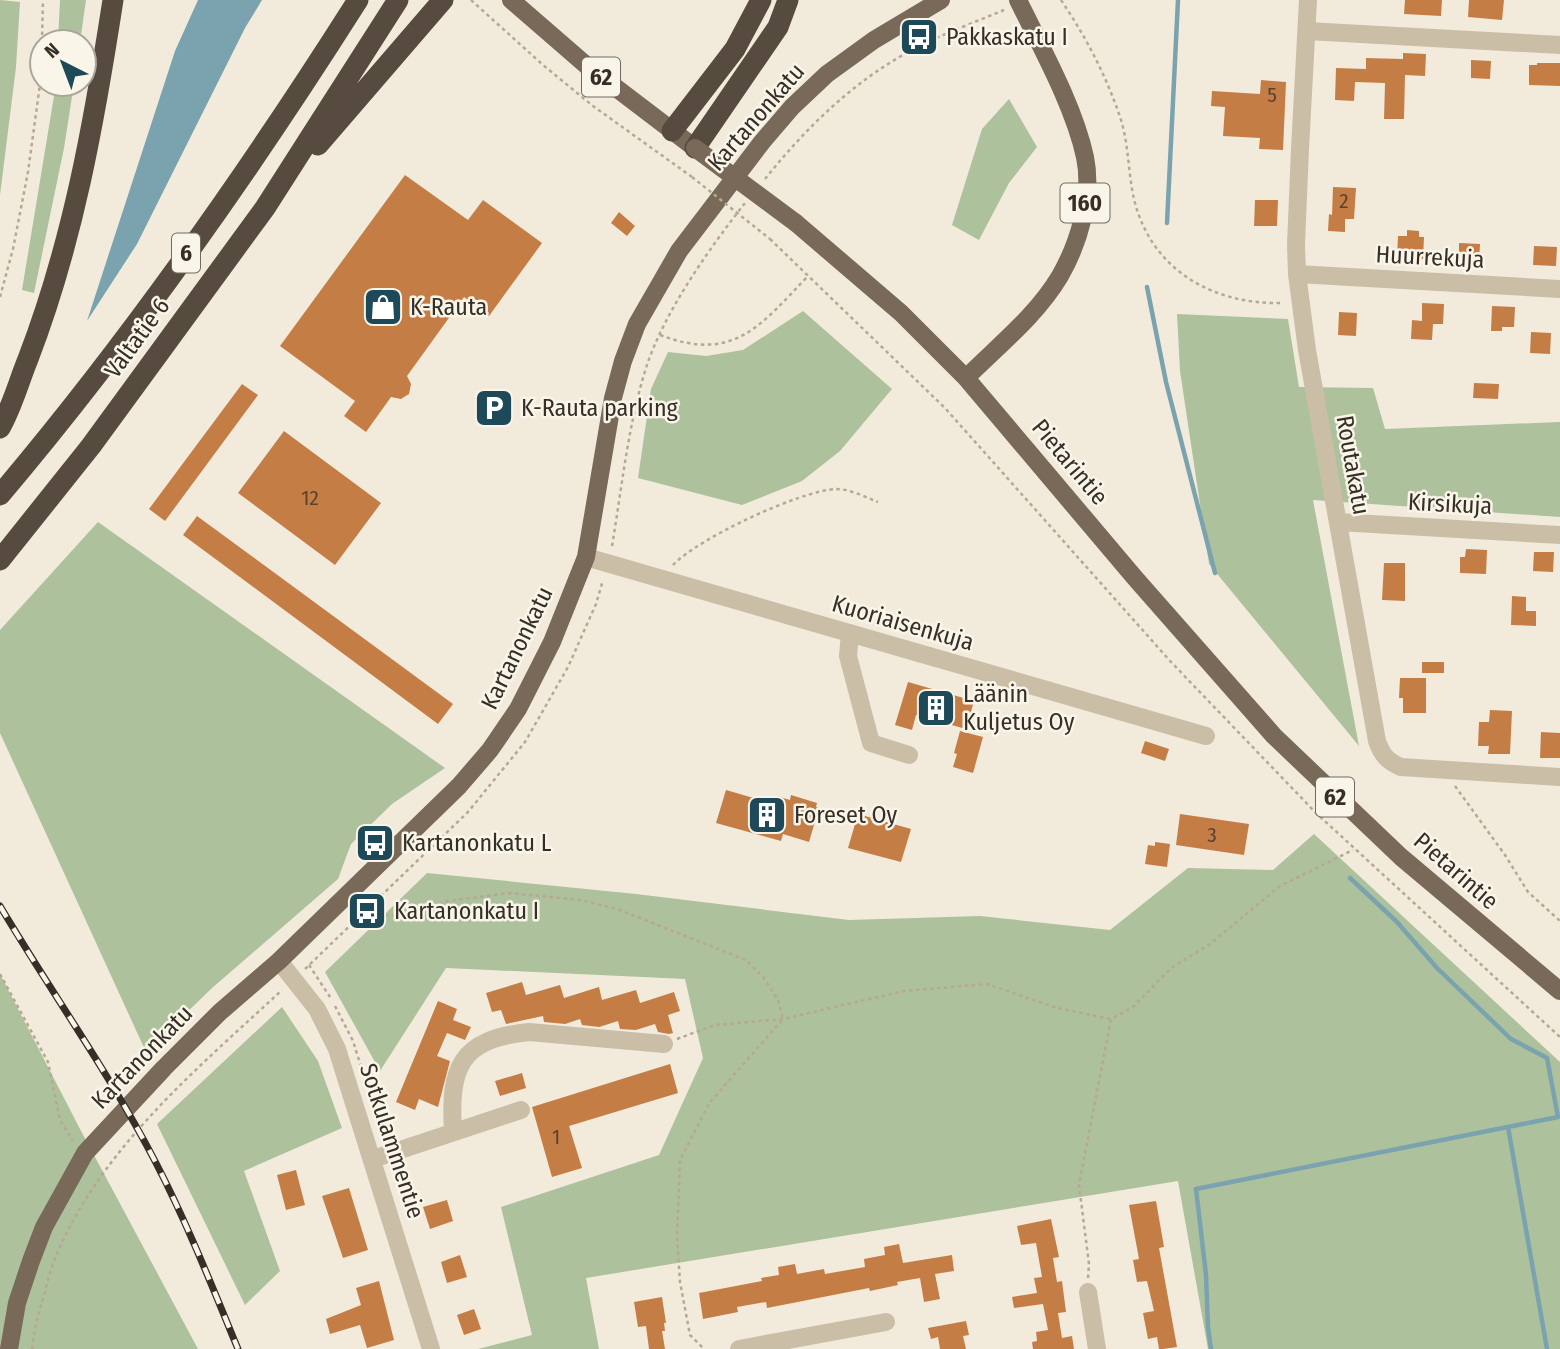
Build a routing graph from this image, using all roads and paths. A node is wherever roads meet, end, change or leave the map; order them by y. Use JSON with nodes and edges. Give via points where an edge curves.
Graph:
{"nodes":[{"id":1,"x":43,"y":0,"type":"edge"},
{"id":2,"x":113,"y":0,"type":"edge"},
{"id":3,"x":358,"y":0,"type":"edge"},
{"id":4,"x":398,"y":0,"type":"edge"},
{"id":5,"x":443,"y":0,"type":"edge"},
{"id":6,"x":471,"y":0,"type":"edge"},
{"id":7,"x":511,"y":0,"type":"edge"},
{"id":8,"x":761,"y":0,"type":"edge"},
{"id":9,"x":788,"y":0,"type":"edge"},
{"id":10,"x":941,"y":0,"type":"edge"},
{"id":11,"x":1061,"y":0,"type":"edge"},
{"id":12,"x":1308,"y":0,"type":"edge"},
{"id":13,"x":1019,"y":2,"type":"edge"},
{"id":14,"x":1307,"y":31,"type":"junction"},
{"id":15,"x":1560,"y":45,"type":"edge"},
{"id":16,"x":672,"y":131,"type":"junction"},
{"id":17,"x":695,"y":149,"type":"junction"},
{"id":18,"x":764,"y":181,"type":"dead end"},
{"id":19,"x":748,"y":201,"type":"dead end"},
{"id":20,"x":265,"y":208,"type":"junction"},
{"id":21,"x":1297,"y":274,"type":"junction"},
{"id":22,"x":808,"y":276,"type":"junction"},
{"id":23,"x":1560,"y":289,"type":"edge"},
{"id":24,"x":0,"y":297,"type":"edge"},
{"id":25,"x":1301,"y":303,"type":"junction"},
{"id":26,"x":660,"y":335,"type":"junction"},
{"id":27,"x":966,"y":378,"type":"junction"},
{"id":28,"x":0,"y":428,"type":"edge"},
{"id":29,"x":0,"y":495,"type":"edge"},
{"id":30,"x":878,"y":502,"type":"dead end"},
{"id":31,"x":1338,"y":522,"type":"junction"},
{"id":32,"x":1560,"y":535,"type":"edge"},
{"id":33,"x":586,"y":557,"type":"junction"},
{"id":34,"x":0,"y":560,"type":"edge"},
{"id":35,"x":609,"y":563,"type":"junction"},
{"id":36,"x":664,"y":579,"type":"junction"},
{"id":37,"x":850,"y":633,"type":"junction"},
{"id":38,"x":1206,"y":736,"type":"dead end"},
{"id":39,"x":909,"y":755,"type":"dead end"},
{"id":40,"x":1443,"y":771,"type":"junction"},
{"id":41,"x":1560,"y":777,"type":"edge"},
{"id":42,"x":1354,"y":849,"type":"junction"},
{"id":43,"x":370,"y":908,"type":"junction"},
{"id":44,"x":1560,"y":921,"type":"edge"},
{"id":45,"x":279,"y":961,"type":"junction"},
{"id":46,"x":0,"y":974,"type":"edge"},
{"id":47,"x":294,"y":978,"type":"junction"},
{"id":48,"x":1560,"y":991,"type":"edge"},
{"id":49,"x":783,"y":1018,"type":"junction"},
{"id":50,"x":1111,"y":1019,"type":"junction"},
{"id":51,"x":1560,"y":1037,"type":"edge"},
{"id":52,"x":664,"y":1044,"type":"joint"},
{"id":53,"x":521,"y":1110,"type":"dead end"},
{"id":54,"x":453,"y":1132,"type":"junction"},
{"id":55,"x":85,"y":1153,"type":"junction"},
{"id":56,"x":373,"y":1159,"type":"junction"},
{"id":57,"x":1088,"y":1292,"type":"joint"},
{"id":58,"x":886,"y":1322,"type":"dead end"},
{"id":59,"x":9,"y":1349,"type":"edge"},
{"id":60,"x":32,"y":1349,"type":"edge"},
{"id":61,"x":431,"y":1349,"type":"edge"},
{"id":62,"x":704,"y":1349,"type":"edge"},
{"id":63,"x":739,"y":1349,"type":"edge"},
{"id":64,"x":1097,"y":1349,"type":"edge"}],
"edges":[{"from":1,"to":24,"type":"path","via":[[41,76],[28,172]]},
{"from":2,"to":28,"type":"highway","via":[[70,230],[43,318]]},
{"from":3,"to":29,"type":"highway","name":"Valtatie 6","number":"6","via":[[205,228],[70,412]]},
{"from":4,"to":20,"type":"highway","name":"Valtatie 6","number":"6"},
{"from":5,"to":20,"type":"highway"},
{"from":6,"to":22,"type":"path","bridge":true,"via":[[593,106],[771,239]]},
{"from":7,"to":16,"type":"main road","name":"Pietarintie","number":"62"},
{"from":8,"to":16,"type":"highway","via":[[734,49]]},
{"from":9,"to":17,"type":"highway","via":[[778,27]]},
{"from":10,"to":33,"type":"main road","name":"Kartanonkatu","via":[[874,40],[818,82],[762,142],[679,251],[637,324],[622,361]]},
{"from":11,"to":25,"type":"path","via":[[1109,88],[1128,145],[1141,222],[1154,246],[1178,273],[1205,288],[1267,304]]},
{"from":12,"to":14,"type":"street","name":"Routakatu"},
{"from":13,"to":18,"type":"path","via":[[923,44],[883,67],[821,116]]},
{"from":13,"to":27,"type":"main road","number":"160","via":[[1074,123],[1086,159],[1086,196],[1078,237],[1060,276],[1034,310]]},
{"from":14,"to":15,"type":"street"},
{"from":14,"to":21,"type":"street","name":"Routakatu"},
{"from":16,"to":17,"type":"main road","name":"Pietarintie","number":"62"},
{"from":17,"to":27,"type":"main road","name":"Pietarintie","number":"62","bridge":true,"via":[[796,223],[901,313]]},
{"from":19,"to":26,"type":"path","via":[[690,280]]},
{"from":20,"to":34,"type":"highway","name":"Valtatie 6","number":"6","via":[[91,446]]},
{"from":21,"to":23,"type":"street","name":"Huurrekuja"},
{"from":21,"to":25,"type":"street","name":"Routakatu"},
{"from":22,"to":26,"type":"path","via":[[751,332],[737,339],[699,346]]},
{"from":22,"to":42,"type":"path","via":[[945,408],[1171,662]]},
{"from":25,"to":31,"type":"street","name":"Routakatu"},
{"from":26,"to":35,"type":"path","via":[[636,405]]},
{"from":27,"to":48,"type":"main road","name":"Pietarintie","number":"62","via":[[1274,736],[1401,856]]},
{"from":30,"to":36,"type":"path","via":[[837,489],[775,507],[693,548]]},
{"from":31,"to":32,"type":"street","name":"Kirsikuja"},
{"from":31,"to":40,"type":"street","name":"Routakatu","via":[[1382,755],[1401,767]]},
{"from":33,"to":35,"type":"street","name":"Kuoriaisenkuja"},
{"from":33,"to":45,"type":"main road","name":"Kartanonkatu","via":[[552,642],[518,709],[490,750],[459,786]]},
{"from":35,"to":36,"type":"street","name":"Kuoriaisenkuja"},
{"from":35,"to":43,"type":"path","via":[[568,667],[525,742],[468,812]]},
{"from":36,"to":37,"type":"street","name":"Kuoriaisenkuja"},
{"from":37,"to":38,"type":"street","name":"Kuoriaisenkuja"},
{"from":37,"to":39,"type":"street","via":[[848,656],[871,743]]},
{"from":40,"to":41,"type":"street","name":"Routakatu"},
{"from":40,"to":44,"type":"path","via":[[1528,892]]},
{"from":42,"to":50,"type":"path","via":[[1280,886],[1210,944],[1171,968],[1133,1007]]},
{"from":42,"to":51,"type":"path"},
{"from":43,"to":47,"type":"path"},
{"from":43,"to":49,"type":"path","via":[[401,916],[448,901],[509,893],[581,900],[627,913],[746,960],[764,978]]},
{"from":45,"to":47,"type":"street","name":"Sotkulammentie"},
{"from":45,"to":55,"type":"main road","name":"Kartanonkatu","via":[[173,1058]]},
{"from":46,"to":55,"type":"path","via":[[48,1062],[60,1120]]},
{"from":47,"to":56,"type":"street","name":"Sotkulammentie","via":[[317,1009],[337,1049]]},
{"from":47,"to":60,"type":"path","via":[[170,1096],[103,1173],[56,1257],[33,1331]]},
{"from":49,"to":50,"type":"path","via":[[904,991],[987,984],[1057,1008]]},
{"from":49,"to":52,"type":"path","via":[[715,1025]]},
{"from":49,"to":62,"type":"path","via":[[710,1102],[680,1160],[680,1282],[690,1335]]},
{"from":50,"to":57,"type":"path","via":[[1079,1185]]},
{"from":52,"to":54,"type":"street","via":[[529,1032],[482,1042],[468,1052],[460,1066],[454,1087]]},
{"from":53,"to":54,"type":"street"},
{"from":54,"to":56,"type":"street"},
{"from":55,"to":59,"type":"main road","name":"Kartanonkatu","via":[[36,1250],[17,1303]]},
{"from":56,"to":61,"type":"street","name":"Sotkulammentie"},
{"from":57,"to":64,"type":"street"},
{"from":58,"to":63,"type":"street"}]}
